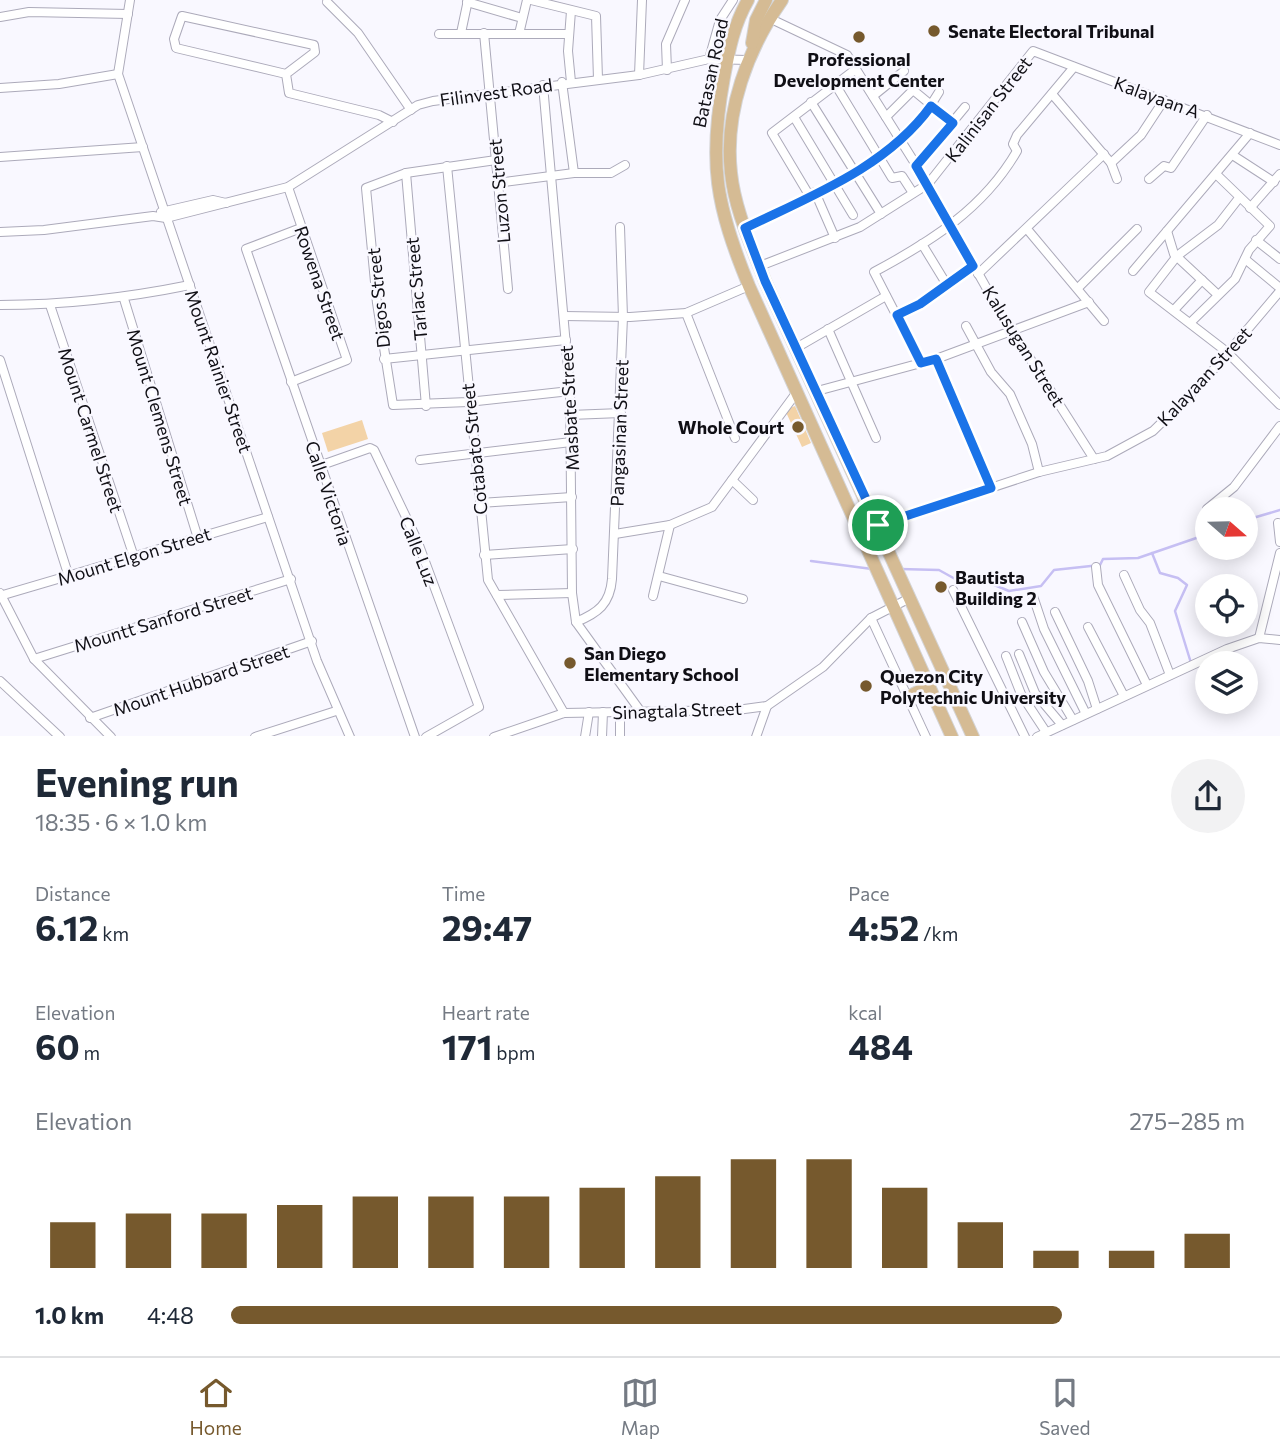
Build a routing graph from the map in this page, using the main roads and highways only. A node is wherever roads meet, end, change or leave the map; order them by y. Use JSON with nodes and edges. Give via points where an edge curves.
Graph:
{"nodes":[{"id":1,"x":748,"y":0,"type":"edge"},
{"id":2,"x":766,"y":0,"type":"edge"},
{"id":3,"x":782,"y":0,"type":"edge"},
{"id":4,"x":750,"y":55,"type":"junction"},
{"id":5,"x":929,"y":686,"type":"junction"},
{"id":6,"x":908,"y":697,"type":"road end"},
{"id":7,"x":952,"y":736,"type":"edge"},
{"id":8,"x":973,"y":736,"type":"edge"}],
"edges":[{"from":1,"to":5,"type":"main road","name":"Batasan Road","via":[[736,24],[715,130],[715,174],[726,226]]},
{"from":2,"to":4,"type":"main road","via":[[756,20]]},
{"from":3,"to":4,"type":"main road","name":"Batasan Road"},
{"from":4,"to":8,"type":"main road","name":"Batasan Road","via":[[730,154],[745,228]]},
{"from":5,"to":6,"type":"main road"},
{"from":5,"to":7,"type":"main road","name":"Batasan Road"}]}
